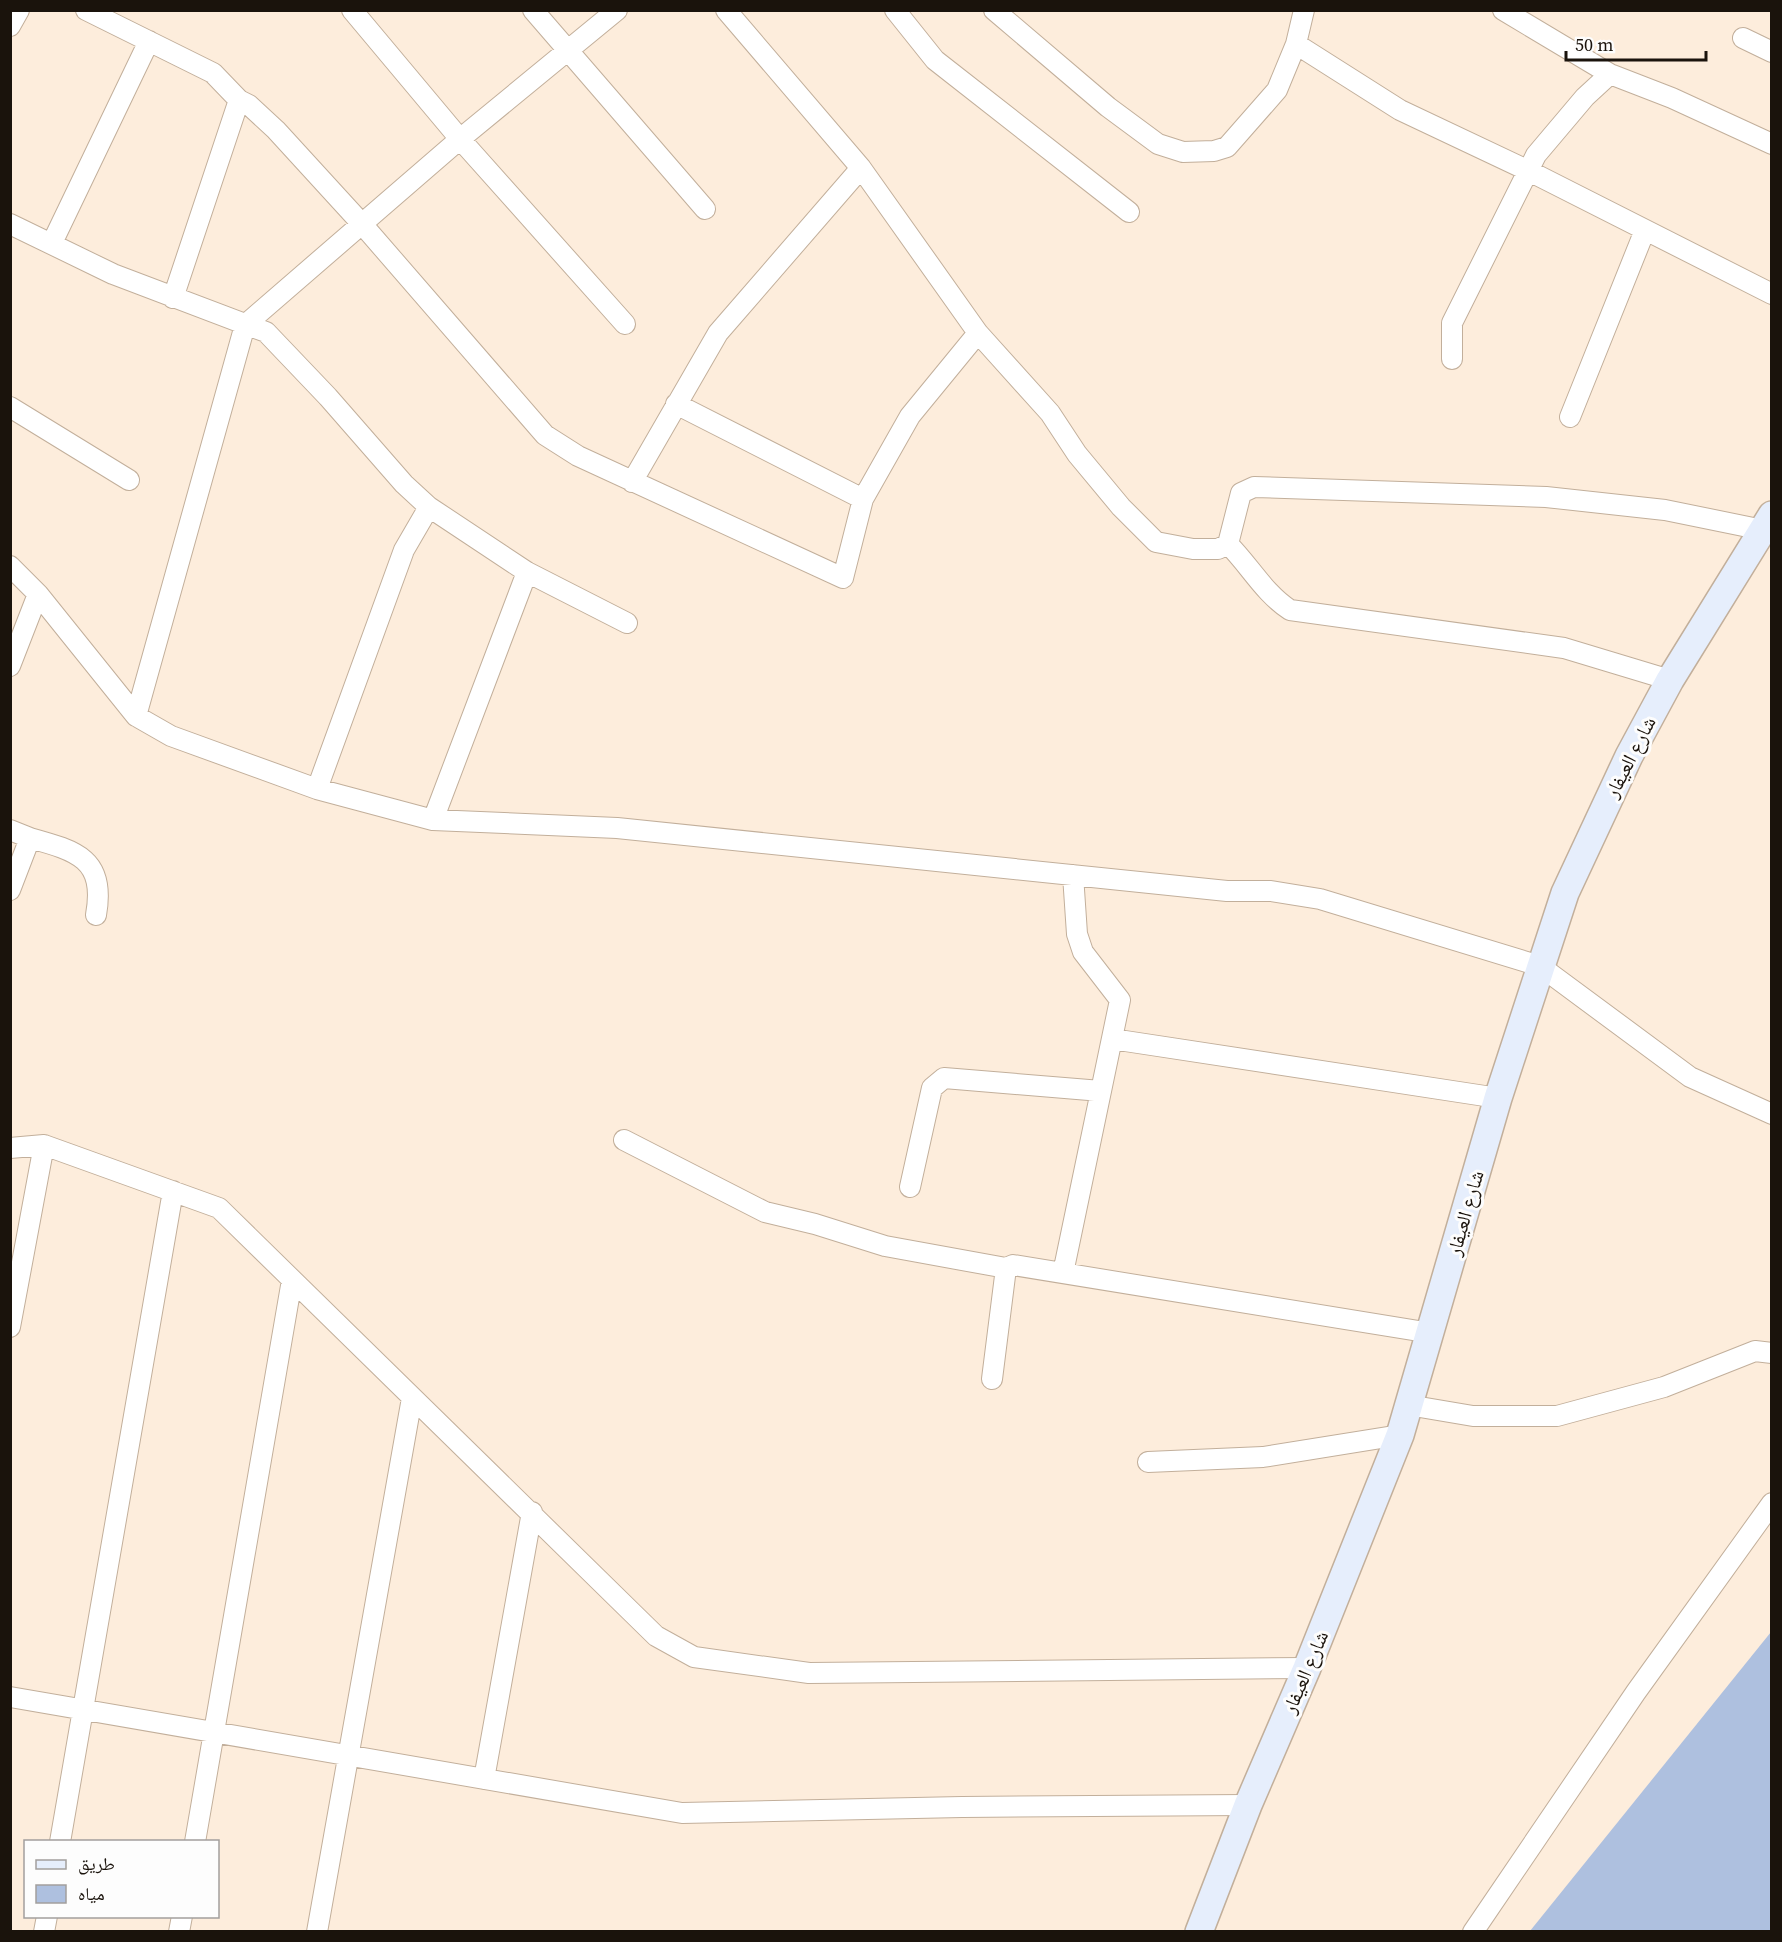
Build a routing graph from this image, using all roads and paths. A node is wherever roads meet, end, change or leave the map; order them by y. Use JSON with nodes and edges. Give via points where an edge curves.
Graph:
{"nodes":[{"id":1,"x":19,"y":10,"type":"edge"},
{"id":2,"x":352,"y":10,"type":"edge"},
{"id":3,"x":533,"y":10,"type":"edge"},
{"id":4,"x":617,"y":10,"type":"edge"},
{"id":5,"x":726,"y":10,"type":"edge"},
{"id":6,"x":895,"y":10,"type":"edge"},
{"id":7,"x":994,"y":10,"type":"edge"},
{"id":8,"x":1304,"y":10,"type":"edge"},
{"id":9,"x":1503,"y":10,"type":"edge"},
{"id":10,"x":95,"y":12,"type":"edge"},
{"id":11,"x":10,"y":26,"type":"edge"},
{"id":12,"x":1743,"y":38,"type":"dead end"},
{"id":13,"x":149,"y":41,"type":"junction"},
{"id":14,"x":1296,"y":44,"type":"junction"},
{"id":15,"x":568,"y":52,"type":"junction"},
{"id":16,"x":1772,"y":52,"type":"edge"},
{"id":17,"x":1610,"y":74,"type":"junction"},
{"id":18,"x":239,"y":100,"type":"junction"},
{"id":19,"x":460,"y":140,"type":"junction"},
{"id":20,"x":1772,"y":144,"type":"edge"},
{"id":21,"x":861,"y":168,"type":"junction"},
{"id":22,"x":1529,"y":171,"type":"junction"},
{"id":23,"x":705,"y":209,"type":"dead end"},
{"id":24,"x":1129,"y":212,"type":"dead end"},
{"id":25,"x":10,"y":224,"type":"edge"},
{"id":26,"x":362,"y":224,"type":"junction"},
{"id":27,"x":1646,"y":230,"type":"junction"},
{"id":28,"x":52,"y":243,"type":"junction"},
{"id":29,"x":1772,"y":294,"type":"edge"},
{"id":30,"x":173,"y":298,"type":"junction"},
{"id":31,"x":625,"y":324,"type":"dead end"},
{"id":32,"x":245,"y":325,"type":"junction"},
{"id":33,"x":978,"y":333,"type":"junction"},
{"id":34,"x":1452,"y":359,"type":"dead end"},
{"id":35,"x":676,"y":404,"type":"junction"},
{"id":36,"x":10,"y":406,"type":"edge"},
{"id":37,"x":1570,"y":417,"type":"dead end"},
{"id":38,"x":129,"y":480,"type":"dead end"},
{"id":39,"x":632,"y":482,"type":"junction"},
{"id":40,"x":863,"y":499,"type":"junction"},
{"id":41,"x":429,"y":507,"type":"junction"},
{"id":42,"x":1767,"y":522,"type":"edge"},
{"id":43,"x":1228,"y":544,"type":"junction"},
{"id":44,"x":10,"y":566,"type":"edge"},
{"id":45,"x":527,"y":572,"type":"junction"},
{"id":46,"x":38,"y":594,"type":"junction"},
{"id":47,"x":627,"y":623,"type":"dead end"},
{"id":48,"x":10,"y":666,"type":"edge"},
{"id":49,"x":1670,"y":680,"type":"junction"},
{"id":50,"x":136,"y":716,"type":"junction"},
{"id":51,"x":317,"y":789,"type":"junction"},
{"id":52,"x":433,"y":820,"type":"junction"},
{"id":53,"x":10,"y":830,"type":"edge"},
{"id":54,"x":30,"y":838,"type":"junction"},
{"id":55,"x":1073,"y":875,"type":"junction"},
{"id":56,"x":10,"y":890,"type":"edge"},
{"id":57,"x":96,"y":915,"type":"dead end"},
{"id":58,"x":1540,"y":966,"type":"junction"},
{"id":59,"x":1112,"y":1039,"type":"junction"},
{"id":60,"x":1101,"y":1091,"type":"junction"},
{"id":61,"x":1498,"y":1098,"type":"junction"},
{"id":62,"x":1772,"y":1114,"type":"edge"},
{"id":63,"x":624,"y":1140,"type":"dead end"},
{"id":64,"x":44,"y":1145,"type":"junction"},
{"id":65,"x":10,"y":1148,"type":"edge"},
{"id":66,"x":910,"y":1187,"type":"dead end"},
{"id":67,"x":173,"y":1191,"type":"junction"},
{"id":68,"x":1006,"y":1268,"type":"junction"},
{"id":69,"x":1063,"y":1273,"type":"junction"},
{"id":70,"x":292,"y":1280,"type":"junction"},
{"id":71,"x":10,"y":1327,"type":"edge"},
{"id":72,"x":1431,"y":1333,"type":"junction"},
{"id":73,"x":1772,"y":1353,"type":"edge"},
{"id":74,"x":992,"y":1379,"type":"dead end"},
{"id":75,"x":412,"y":1398,"type":"junction"},
{"id":76,"x":1408,"y":1405,"type":"junction"},
{"id":77,"x":1400,"y":1435,"type":"junction"},
{"id":78,"x":1148,"y":1462,"type":"dead end"},
{"id":79,"x":1772,"y":1503,"type":"edge"},
{"id":80,"x":532,"y":1512,"type":"junction"},
{"id":81,"x":1307,"y":1668,"type":"junction"},
{"id":82,"x":10,"y":1697,"type":"edge"},
{"id":83,"x":83,"y":1709,"type":"junction"},
{"id":84,"x":213,"y":1732,"type":"junction"},
{"id":85,"x":347,"y":1755,"type":"junction"},
{"id":86,"x":484,"y":1779,"type":"junction"},
{"id":87,"x":1248,"y":1805,"type":"junction"},
{"id":88,"x":60,"y":1840,"type":"edge"},
{"id":89,"x":195,"y":1840,"type":"edge"},
{"id":90,"x":316,"y":1932,"type":"edge"},
{"id":91,"x":1199,"y":1932,"type":"edge"},
{"id":92,"x":1473,"y":1932,"type":"edge"}],
"edges":[{"from":1,"to":11,"type":"street"},
{"from":2,"to":19,"type":"street"},
{"from":3,"to":15,"type":"street"},
{"from":4,"to":15,"type":"street"},
{"from":5,"to":21,"type":"street"},
{"from":6,"to":24,"type":"street","via":[[935,60]]},
{"from":7,"to":14,"type":"street","via":[[1108,107],[1158,144],[1183,152],[1227,147],[1277,90]]},
{"from":8,"to":14,"type":"street"},
{"from":9,"to":17,"type":"street"},
{"from":10,"to":13,"type":"street"},
{"from":12,"to":16,"type":"street"},
{"from":13,"to":18,"type":"street","via":[[213,74]]},
{"from":13,"to":28,"type":"street"},
{"from":14,"to":22,"type":"street","via":[[1400,110]]},
{"from":15,"to":19,"type":"street"},
{"from":15,"to":23,"type":"street"},
{"from":17,"to":20,"type":"street"},
{"from":17,"to":22,"type":"street","via":[[1536,155]]},
{"from":18,"to":26,"type":"street","via":[[276,130]]},
{"from":18,"to":30,"type":"street"},
{"from":19,"to":26,"type":"street"},
{"from":19,"to":31,"type":"street"},
{"from":21,"to":33,"type":"street"},
{"from":21,"to":35,"type":"street","via":[[718,333]]},
{"from":22,"to":27,"type":"street"},
{"from":22,"to":34,"type":"street","via":[[1452,323]]},
{"from":25,"to":28,"type":"street"},
{"from":26,"to":32,"type":"street"},
{"from":26,"to":39,"type":"street","via":[[546,435],[578,456]]},
{"from":27,"to":29,"type":"street"},
{"from":27,"to":37,"type":"street"},
{"from":28,"to":30,"type":"street"},
{"from":30,"to":32,"type":"street"},
{"from":32,"to":41,"type":"street","via":[[266,332]]},
{"from":32,"to":50,"type":"street"},
{"from":33,"to":40,"type":"street","via":[[910,417]]},
{"from":33,"to":43,"type":"street","via":[[1050,413],[1107,491],[1156,542],[1193,549],[1218,549]]},
{"from":35,"to":39,"type":"street"},
{"from":35,"to":40,"type":"street"},
{"from":36,"to":38,"type":"street"},
{"from":39,"to":40,"type":"street","via":[[843,578]]},
{"from":41,"to":45,"type":"street"},
{"from":41,"to":51,"type":"street","via":[[404,550]]},
{"from":42,"to":43,"type":"street","via":[[1546,497],[1254,487],[1241,494]]},
{"from":42,"to":49,"type":"main road","name":"شارع العيفار"},
{"from":43,"to":49,"type":"street","via":[[1266,591],[1290,610],[1564,648]]},
{"from":44,"to":46,"type":"street"},
{"from":45,"to":47,"type":"street"},
{"from":45,"to":52,"type":"street"},
{"from":46,"to":48,"type":"street"},
{"from":46,"to":50,"type":"street"},
{"from":49,"to":58,"type":"main road","name":"شارع العيفار","via":[[1588,838],[1564,893]]},
{"from":50,"to":51,"type":"street","via":[[171,736]]},
{"from":51,"to":52,"type":"street"},
{"from":52,"to":55,"type":"street","via":[[616,828]]},
{"from":53,"to":54,"type":"street"},
{"from":54,"to":56,"type":"street"},
{"from":54,"to":57,"type":"street","via":[[59,846],[92,865],[99,897]]},
{"from":55,"to":58,"type":"street","via":[[1227,891],[1271,891],[1320,899]]},
{"from":55,"to":59,"type":"street","via":[[1077,934],[1083,952],[1120,1000]]},
{"from":58,"to":61,"type":"main road","name":"شارع العيفار"},
{"from":58,"to":62,"type":"street","via":[[1690,1077]]},
{"from":59,"to":60,"type":"street"},
{"from":59,"to":61,"type":"street"},
{"from":60,"to":66,"type":"street","via":[[944,1078],[932,1088]]},
{"from":60,"to":69,"type":"street"},
{"from":61,"to":72,"type":"main road","name":"شارع العيفار"},
{"from":63,"to":68,"type":"street","via":[[765,1212],[885,1246]]},
{"from":64,"to":65,"type":"street"},
{"from":64,"to":67,"type":"street"},
{"from":64,"to":71,"type":"street"},
{"from":67,"to":70,"type":"street","via":[[219,1208]]},
{"from":67,"to":83,"type":"street"},
{"from":68,"to":69,"type":"street","via":[[1013,1264]]},
{"from":68,"to":74,"type":"street"},
{"from":69,"to":72,"type":"street"},
{"from":70,"to":75,"type":"street"},
{"from":70,"to":84,"type":"street"},
{"from":72,"to":76,"type":"main road","name":"شارع العيفار"},
{"from":73,"to":76,"type":"street","via":[[1755,1351],[1664,1387],[1557,1416],[1473,1416]]},
{"from":75,"to":80,"type":"street"},
{"from":75,"to":85,"type":"street"},
{"from":76,"to":77,"type":"main road","name":"شارع العيفار"},
{"from":77,"to":78,"type":"street","via":[[1263,1456]]},
{"from":77,"to":81,"type":"main road","name":"شارع العيفار"},
{"from":79,"to":92,"type":"street","via":[[1636,1692]]},
{"from":80,"to":81,"type":"street","via":[[656,1636],[694,1657],[809,1673]]},
{"from":80,"to":86,"type":"street"},
{"from":81,"to":87,"type":"main road","name":"شارع العيفار"},
{"from":82,"to":83,"type":"street"},
{"from":83,"to":84,"type":"street"},
{"from":83,"to":88,"type":"street"},
{"from":84,"to":85,"type":"street"},
{"from":84,"to":89,"type":"street"},
{"from":85,"to":86,"type":"street"},
{"from":85,"to":90,"type":"street"},
{"from":86,"to":87,"type":"street","via":[[682,1813]]},
{"from":87,"to":91,"type":"main road","name":"شارع العيفار"}]}
